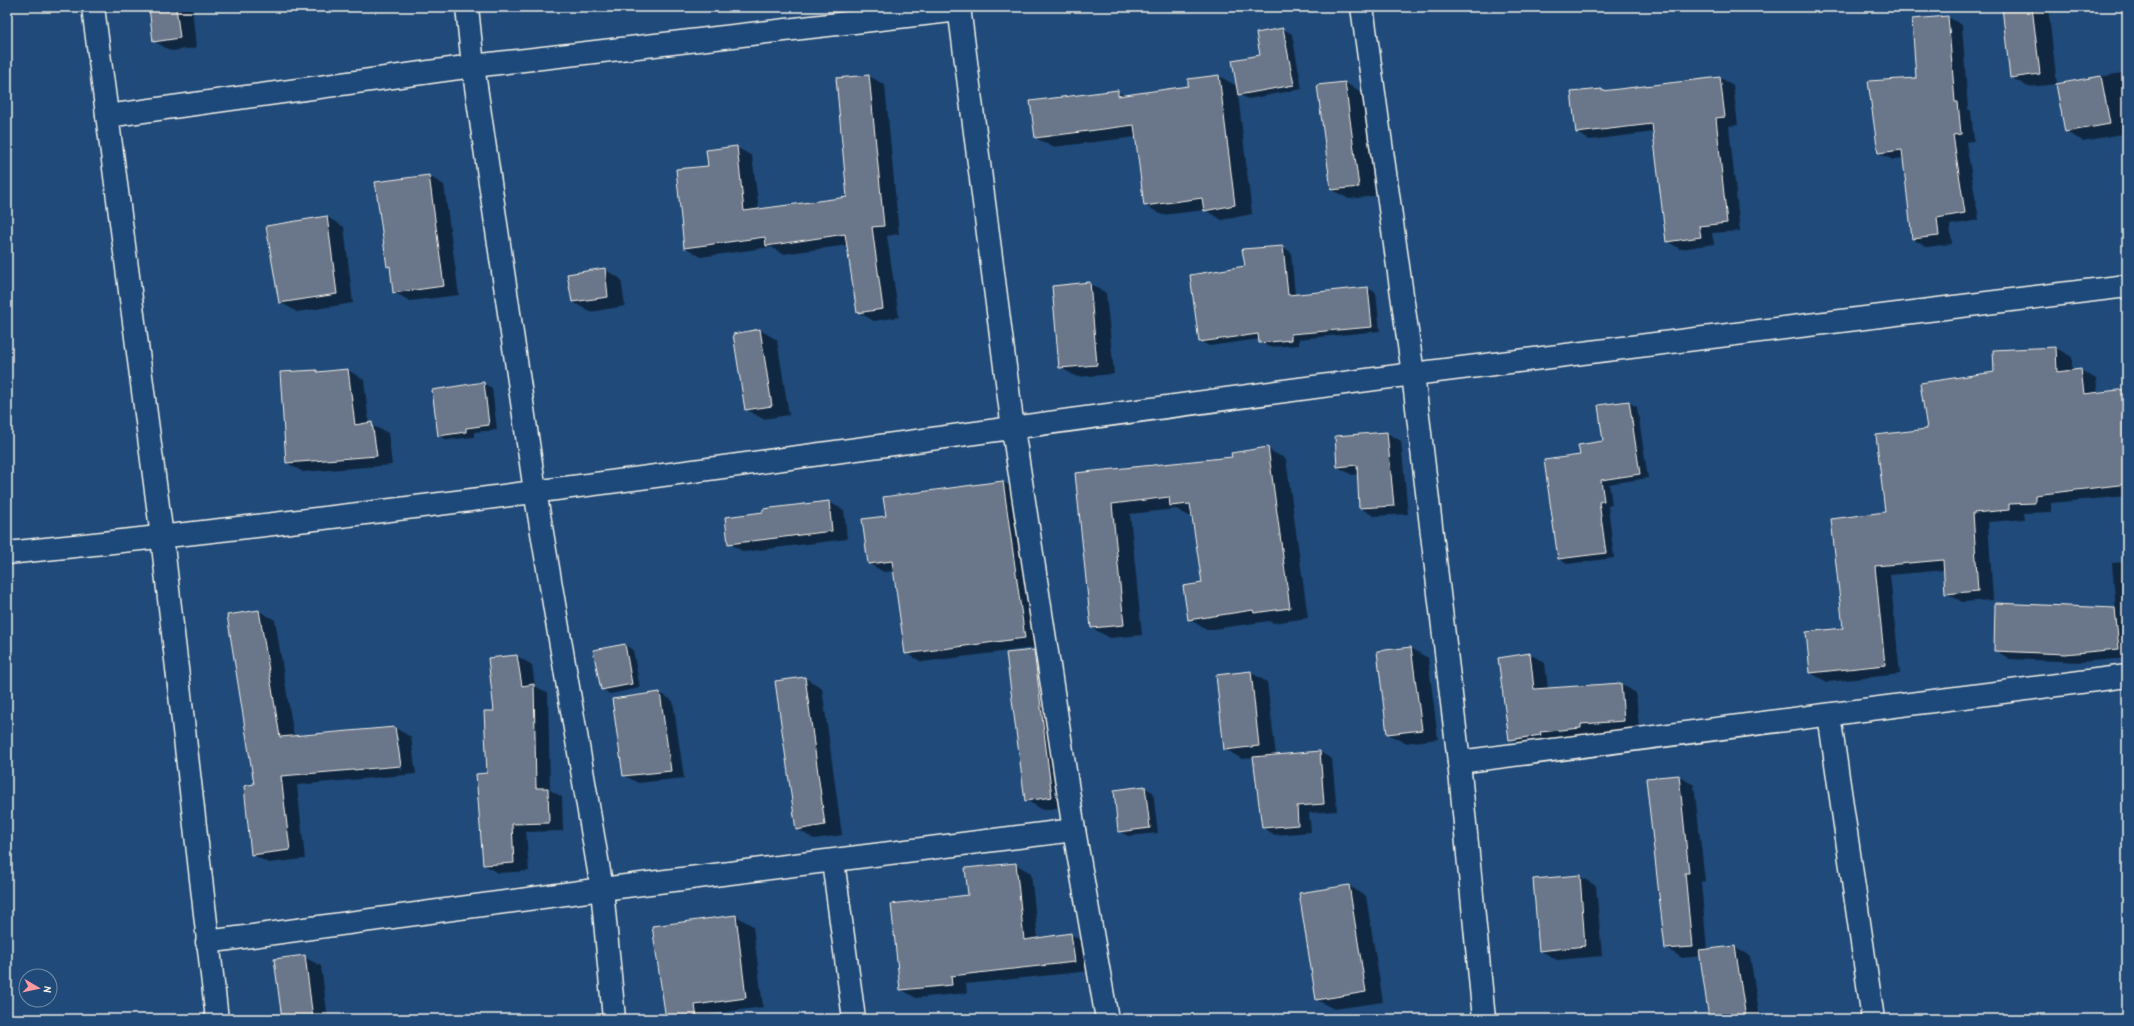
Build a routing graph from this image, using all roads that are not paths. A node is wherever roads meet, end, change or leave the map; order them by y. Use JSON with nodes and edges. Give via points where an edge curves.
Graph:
{"nodes":[{"id":1,"x":93,"y":7,"type":"edge"},
{"id":2,"x":467,"y":7,"type":"edge"},
{"id":3,"x":1362,"y":7,"type":"edge"},
{"id":4,"x":959,"y":8,"type":"edge"},
{"id":5,"x":473,"y":66,"type":"junction"},
{"id":6,"x":107,"y":116,"type":"junction"},
{"id":7,"x":2127,"y":286,"type":"edge"},
{"id":8,"x":1413,"y":374,"type":"junction"},
{"id":9,"x":1014,"y":429,"type":"junction"},
{"id":10,"x":535,"y":491,"type":"junction"},
{"id":11,"x":162,"y":537,"type":"junction"},
{"id":12,"x":7,"y":553,"type":"edge"},
{"id":13,"x":2127,"y":676,"type":"edge"},
{"id":14,"x":1829,"y":715,"type":"junction"},
{"id":15,"x":1459,"y":762,"type":"junction"},
{"id":16,"x":1074,"y":830,"type":"junction"},
{"id":17,"x":833,"y":861,"type":"junction"},
{"id":18,"x":602,"y":889,"type":"junction"},
{"id":19,"x":208,"y":942,"type":"junction"},
{"id":20,"x":217,"y":1019,"type":"edge"},
{"id":21,"x":614,"y":1019,"type":"edge"},
{"id":22,"x":854,"y":1019,"type":"edge"},
{"id":23,"x":1107,"y":1019,"type":"edge"},
{"id":24,"x":1484,"y":1019,"type":"edge"},
{"id":25,"x":1873,"y":1019,"type":"edge"}],
"edges":[{"from":1,"to":6,"type":"street"},
{"from":2,"to":5,"type":"street"},
{"from":3,"to":8,"type":"street"},
{"from":4,"to":5,"type":"street"},
{"from":4,"to":9,"type":"street"},
{"from":5,"to":6,"type":"street"},
{"from":5,"to":10,"type":"street"},
{"from":6,"to":11,"type":"street"},
{"from":7,"to":8,"type":"street"},
{"from":8,"to":9,"type":"street"},
{"from":8,"to":15,"type":"street"},
{"from":9,"to":10,"type":"street"},
{"from":9,"to":16,"type":"street"},
{"from":10,"to":11,"type":"street"},
{"from":10,"to":18,"type":"street"},
{"from":11,"to":12,"type":"street"},
{"from":11,"to":19,"type":"street"},
{"from":13,"to":14,"type":"street"},
{"from":14,"to":15,"type":"street"},
{"from":14,"to":25,"type":"street"},
{"from":15,"to":24,"type":"street"},
{"from":16,"to":17,"type":"street"},
{"from":16,"to":23,"type":"street"},
{"from":17,"to":18,"type":"street"},
{"from":17,"to":22,"type":"street"},
{"from":18,"to":19,"type":"street"},
{"from":18,"to":21,"type":"street"},
{"from":19,"to":20,"type":"street"}]}
